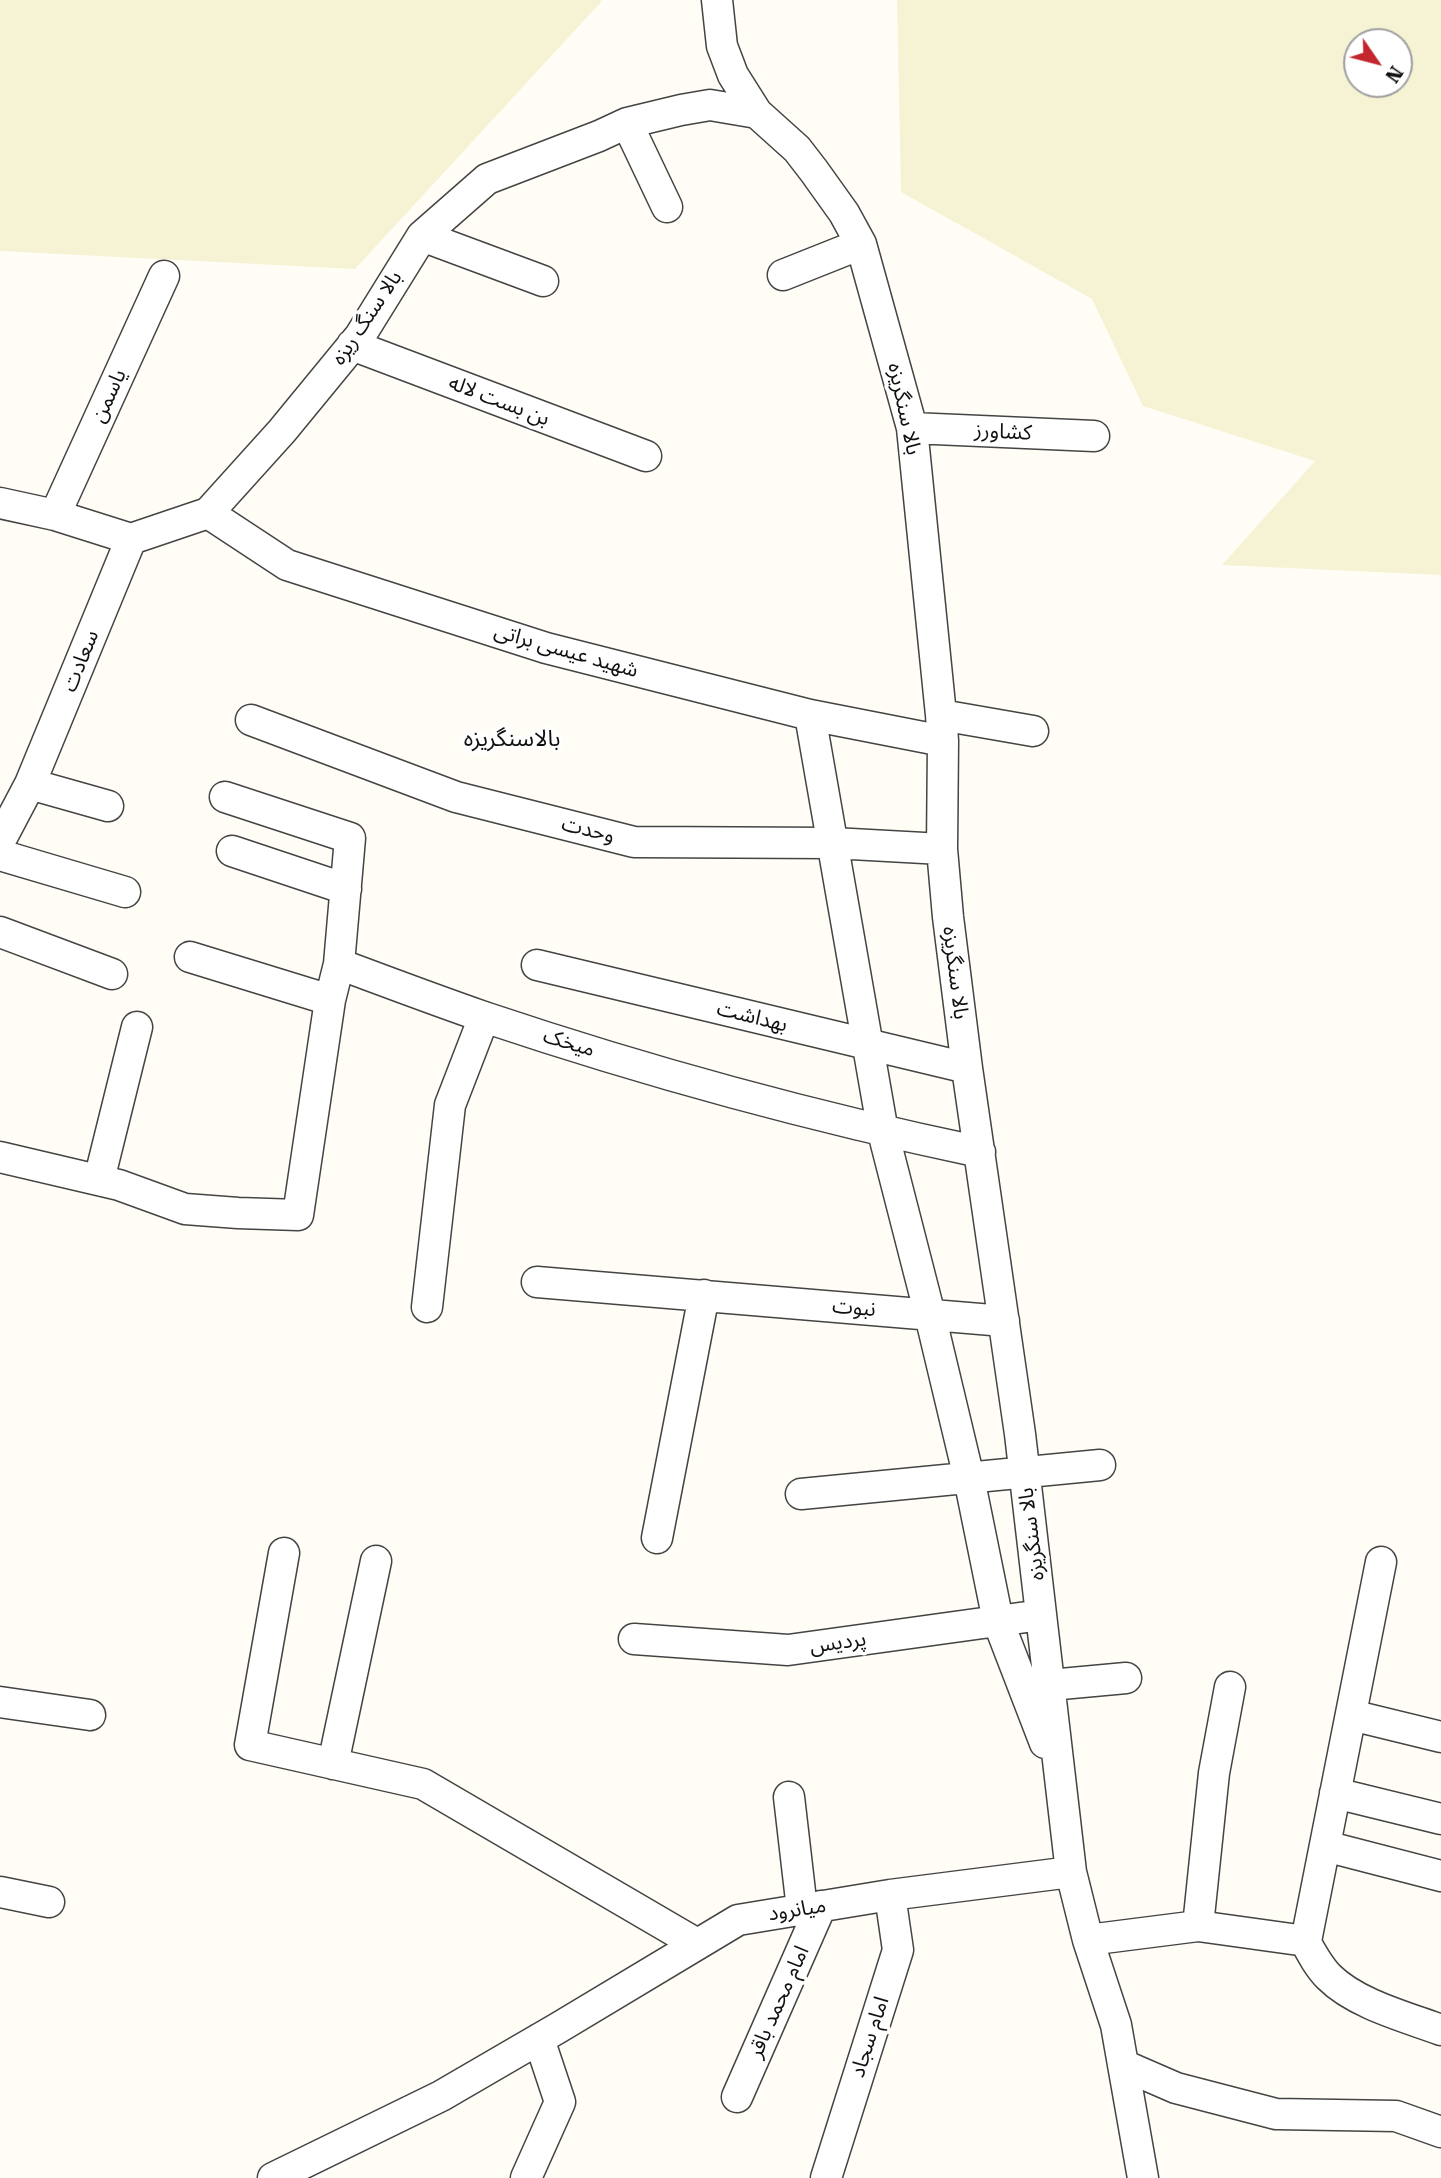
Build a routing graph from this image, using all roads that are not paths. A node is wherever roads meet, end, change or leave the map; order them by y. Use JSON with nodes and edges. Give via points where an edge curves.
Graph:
{"nodes":[{"id":1,"x":717,"y":0,"type":"edge"},
{"id":2,"x":757,"y":113,"type":"junction"},
{"id":3,"x":627,"y":123,"type":"junction"},
{"id":4,"x":667,"y":208,"type":"dead end"},
{"id":5,"x":422,"y":236,"type":"junction"},
{"id":6,"x":861,"y":244,"type":"junction"},
{"id":7,"x":783,"y":275,"type":"dead end"},
{"id":8,"x":164,"y":276,"type":"dead end"},
{"id":9,"x":543,"y":281,"type":"dead end"},
{"id":10,"x":352,"y":345,"type":"junction"},
{"id":11,"x":912,"y":428,"type":"junction"},
{"id":12,"x":1094,"y":436,"type":"dead end"},
{"id":13,"x":646,"y":456,"type":"dead end"},
{"id":14,"x":0,"y":503,"type":"edge"},
{"id":15,"x":208,"y":513,"type":"junction"},
{"id":16,"x":55,"y":515,"type":"junction"},
{"id":17,"x":131,"y":539,"type":"junction"},
{"id":18,"x":810,"y":715,"type":"junction"},
{"id":19,"x":251,"y":720,"type":"dead end"},
{"id":20,"x":942,"y":728,"type":"junction"},
{"id":21,"x":1033,"y":731,"type":"dead end"},
{"id":22,"x":30,"y":784,"type":"junction"},
{"id":23,"x":225,"y":797,"type":"dead end"},
{"id":24,"x":108,"y":806,"type":"dead end"},
{"id":25,"x":0,"y":841,"type":"edge"},
{"id":26,"x":833,"y":843,"type":"junction"},
{"id":27,"x":942,"y":849,"type":"junction"},
{"id":28,"x":232,"y":851,"type":"dead end"},
{"id":29,"x":0,"y":855,"type":"edge"},
{"id":30,"x":346,"y":888,"type":"junction"},
{"id":31,"x":125,"y":892,"type":"dead end"},
{"id":32,"x":0,"y":932,"type":"edge"},
{"id":33,"x":190,"y":957,"type":"dead end"},
{"id":34,"x":339,"y":964,"type":"junction"},
{"id":35,"x":537,"y":965,"type":"dead end"},
{"id":36,"x":112,"y":974,"type":"dead end"},
{"id":37,"x":330,"y":1000,"type":"junction"},
{"id":38,"x":484,"y":1017,"type":"junction"},
{"id":39,"x":137,"y":1027,"type":"dead end"},
{"id":40,"x":868,"y":1045,"type":"junction"},
{"id":41,"x":967,"y":1068,"type":"junction"},
{"id":42,"x":883,"y":1132,"type":"junction"},
{"id":43,"x":980,"y":1152,"type":"junction"},
{"id":44,"x":0,"y":1157,"type":"edge"},
{"id":45,"x":99,"y":1180,"type":"junction"},
{"id":46,"x":537,"y":1282,"type":"dead end"},
{"id":47,"x":704,"y":1296,"type":"junction"},
{"id":48,"x":427,"y":1307,"type":"dead end"},
{"id":49,"x":930,"y":1315,"type":"junction"},
{"id":50,"x":1004,"y":1321,"type":"junction"},
{"id":51,"x":1100,"y":1465,"type":"dead end"},
{"id":52,"x":1024,"y":1473,"type":"junction"},
{"id":53,"x":969,"y":1478,"type":"junction"},
{"id":54,"x":801,"y":1494,"type":"dead end"},
{"id":55,"x":657,"y":1538,"type":"dead end"},
{"id":56,"x":284,"y":1553,"type":"dead end"},
{"id":57,"x":376,"y":1561,"type":"dead end"},
{"id":58,"x":1381,"y":1562,"type":"dead end"},
{"id":59,"x":1041,"y":1615,"type":"junction"},
{"id":60,"x":998,"y":1621,"type":"junction"},
{"id":61,"x":634,"y":1639,"type":"dead end"},
{"id":62,"x":1126,"y":1678,"type":"dead end"},
{"id":63,"x":1050,"y":1685,"type":"junction"},
{"id":64,"x":1230,"y":1687,"type":"dead end"},
{"id":65,"x":0,"y":1702,"type":"edge"},
{"id":66,"x":1351,"y":1714,"type":"junction"},
{"id":67,"x":90,"y":1715,"type":"dead end"},
{"id":68,"x":1441,"y":1737,"type":"edge"},
{"id":69,"x":333,"y":1764,"type":"junction"},
{"id":70,"x":1059,"y":1779,"type":"junction"},
{"id":71,"x":1335,"y":1793,"type":"junction"},
{"id":72,"x":789,"y":1797,"type":"dead end"},
{"id":73,"x":1441,"y":1819,"type":"edge"},
{"id":74,"x":1325,"y":1846,"type":"junction"},
{"id":75,"x":1071,"y":1872,"type":"junction"},
{"id":76,"x":1441,"y":1876,"type":"edge"},
{"id":77,"x":0,"y":1892,"type":"edge"},
{"id":78,"x":890,"y":1895,"type":"junction"},
{"id":79,"x":49,"y":1902,"type":"dead end"},
{"id":80,"x":812,"y":1908,"type":"junction"},
{"id":81,"x":1198,"y":1926,"type":"junction"},
{"id":82,"x":1088,"y":1940,"type":"junction"},
{"id":83,"x":1305,"y":1941,"type":"junction"},
{"id":84,"x":697,"y":1944,"type":"junction"},
{"id":85,"x":1441,"y":2030,"type":"edge"},
{"id":86,"x":539,"y":2039,"type":"junction"},
{"id":87,"x":1123,"y":2065,"type":"junction"},
{"id":88,"x":737,"y":2097,"type":"dead end"},
{"id":89,"x":1441,"y":2132,"type":"edge"},
{"id":90,"x":283,"y":2176,"type":"edge"},
{"id":91,"x":526,"y":2178,"type":"edge"},
{"id":92,"x":826,"y":2178,"type":"edge"},
{"id":93,"x":1143,"y":2178,"type":"edge"}],
"edges":[{"from":1,"to":2,"type":"street","name":"بالا سنگریزه","via":[[722,46],[733,75]]},
{"from":2,"to":3,"type":"street","name":"بالا سنگ ریزه","via":[[710,105]]},
{"from":2,"to":6,"type":"street","name":"بالا سنگریزه","via":[[797,149]]},
{"from":3,"to":4,"type":"street"},
{"from":3,"to":5,"type":"street","name":"بالا سنگ ریزه","via":[[487,179]]},
{"from":5,"to":9,"type":"street"},
{"from":5,"to":10,"type":"street","name":"بالا سنگ ریزه"},
{"from":6,"to":7,"type":"street"},
{"from":6,"to":11,"type":"street","name":"بالا سنگریزه"},
{"from":8,"to":16,"type":"street","name":"یاسمن"},
{"from":10,"to":13,"type":"street","name":"بن بست لاله"},
{"from":10,"to":15,"type":"street","name":"بالا سنگ ریزه"},
{"from":11,"to":12,"type":"street","name":"کشاورز"},
{"from":11,"to":20,"type":"street","name":"بالا سنگریزه"},
{"from":14,"to":16,"type":"street"},
{"from":15,"to":17,"type":"street","name":"بالا سنگ ریزه"},
{"from":15,"to":18,"type":"street","name":"شهید عیسی براتی","via":[[287,565],[546,648]]},
{"from":16,"to":17,"type":"street"},
{"from":17,"to":22,"type":"street","name":"سعادت"},
{"from":18,"to":20,"type":"street","name":"شهید عیسی براتی"},
{"from":18,"to":26,"type":"street"},
{"from":19,"to":26,"type":"street","name":"وحدت","via":[[456,797],[634,842]]},
{"from":20,"to":21,"type":"street","name":"شهید عیسی براتی"},
{"from":20,"to":27,"type":"street","name":"بالا سنگریزه"},
{"from":22,"to":24,"type":"street"},
{"from":22,"to":25,"type":"street","name":"سعادت"},
{"from":23,"to":30,"type":"street","via":[[350,838]]},
{"from":26,"to":27,"type":"street","name":"وحدت"},
{"from":26,"to":40,"type":"street"},
{"from":27,"to":41,"type":"street","name":"بالا سنگریزه"},
{"from":28,"to":30,"type":"street"},
{"from":29,"to":31,"type":"street"},
{"from":30,"to":34,"type":"street"},
{"from":32,"to":36,"type":"street"},
{"from":33,"to":37,"type":"street"},
{"from":34,"to":37,"type":"street"},
{"from":34,"to":38,"type":"street","name":"میخک"},
{"from":35,"to":40,"type":"street","name":"بهداشت"},
{"from":37,"to":45,"type":"street","via":[[298,1215],[185,1209]]},
{"from":38,"to":42,"type":"street","name":"میخک","via":[[688,1080]]},
{"from":38,"to":48,"type":"street","via":[[450,1105]]},
{"from":39,"to":45,"type":"street"},
{"from":40,"to":41,"type":"street","name":"بهداشت"},
{"from":40,"to":42,"type":"street"},
{"from":41,"to":43,"type":"street","name":"بالا سنگریزه"},
{"from":42,"to":43,"type":"street","name":"میخک"},
{"from":42,"to":49,"type":"street"},
{"from":43,"to":50,"type":"street","name":"بالا سنگریزه"},
{"from":44,"to":45,"type":"street"},
{"from":46,"to":47,"type":"street","name":"نبوت"},
{"from":47,"to":49,"type":"street","name":"نبوت"},
{"from":47,"to":55,"type":"street"},
{"from":49,"to":50,"type":"street","name":"نبوت"},
{"from":49,"to":53,"type":"street"},
{"from":50,"to":52,"type":"street","name":"بالا سنگریزه"},
{"from":51,"to":52,"type":"street"},
{"from":52,"to":53,"type":"street"},
{"from":52,"to":59,"type":"street","name":"بالا سنگریزه"},
{"from":53,"to":54,"type":"street"},
{"from":53,"to":60,"type":"street"},
{"from":56,"to":69,"type":"street","via":[[250,1745]]},
{"from":57,"to":69,"type":"street"},
{"from":58,"to":66,"type":"street"},
{"from":59,"to":60,"type":"street","name":"پردیس"},
{"from":59,"to":63,"type":"street","name":"بالا سنگریزه"},
{"from":60,"to":61,"type":"street","name":"پردیس","via":[[788,1650]]},
{"from":60,"to":70,"type":"street"},
{"from":62,"to":63,"type":"street"},
{"from":63,"to":70,"type":"street","name":"بالا سنگریزه"},
{"from":64,"to":81,"type":"street","via":[[1214,1773]]},
{"from":65,"to":67,"type":"street"},
{"from":66,"to":68,"type":"street"},
{"from":66,"to":71,"type":"street"},
{"from":69,"to":84,"type":"street","via":[[423,1784]]},
{"from":70,"to":75,"type":"street","name":"بالا سنگریزه"},
{"from":71,"to":73,"type":"street"},
{"from":71,"to":74,"type":"street"},
{"from":72,"to":80,"type":"street"},
{"from":74,"to":76,"type":"street"},
{"from":74,"to":83,"type":"street"},
{"from":75,"to":78,"type":"street","name":"میانرود"},
{"from":75,"to":82,"type":"street"},
{"from":77,"to":79,"type":"street"},
{"from":78,"to":80,"type":"street","name":"میانرود"},
{"from":78,"to":92,"type":"street","name":"امام سجاد","via":[[898,1950]]},
{"from":80,"to":84,"type":"street","name":"میانرود","via":[[738,1920]]},
{"from":80,"to":88,"type":"street","name":"امام محمد باقر"},
{"from":81,"to":82,"type":"street"},
{"from":81,"to":83,"type":"street"},
{"from":82,"to":87,"type":"street","via":[[1116,2025]]},
{"from":83,"to":85,"type":"street","via":[[1318,1964],[1347,1991]]},
{"from":84,"to":86,"type":"street","name":"میانرود"},
{"from":86,"to":90,"type":"street","name":"میانرود","via":[[441,2096]]},
{"from":86,"to":91,"type":"street","via":[[560,2102]]},
{"from":87,"to":89,"type":"street","via":[[1177,2088],[1276,2114],[1396,2116]]},
{"from":87,"to":93,"type":"street"}]}
